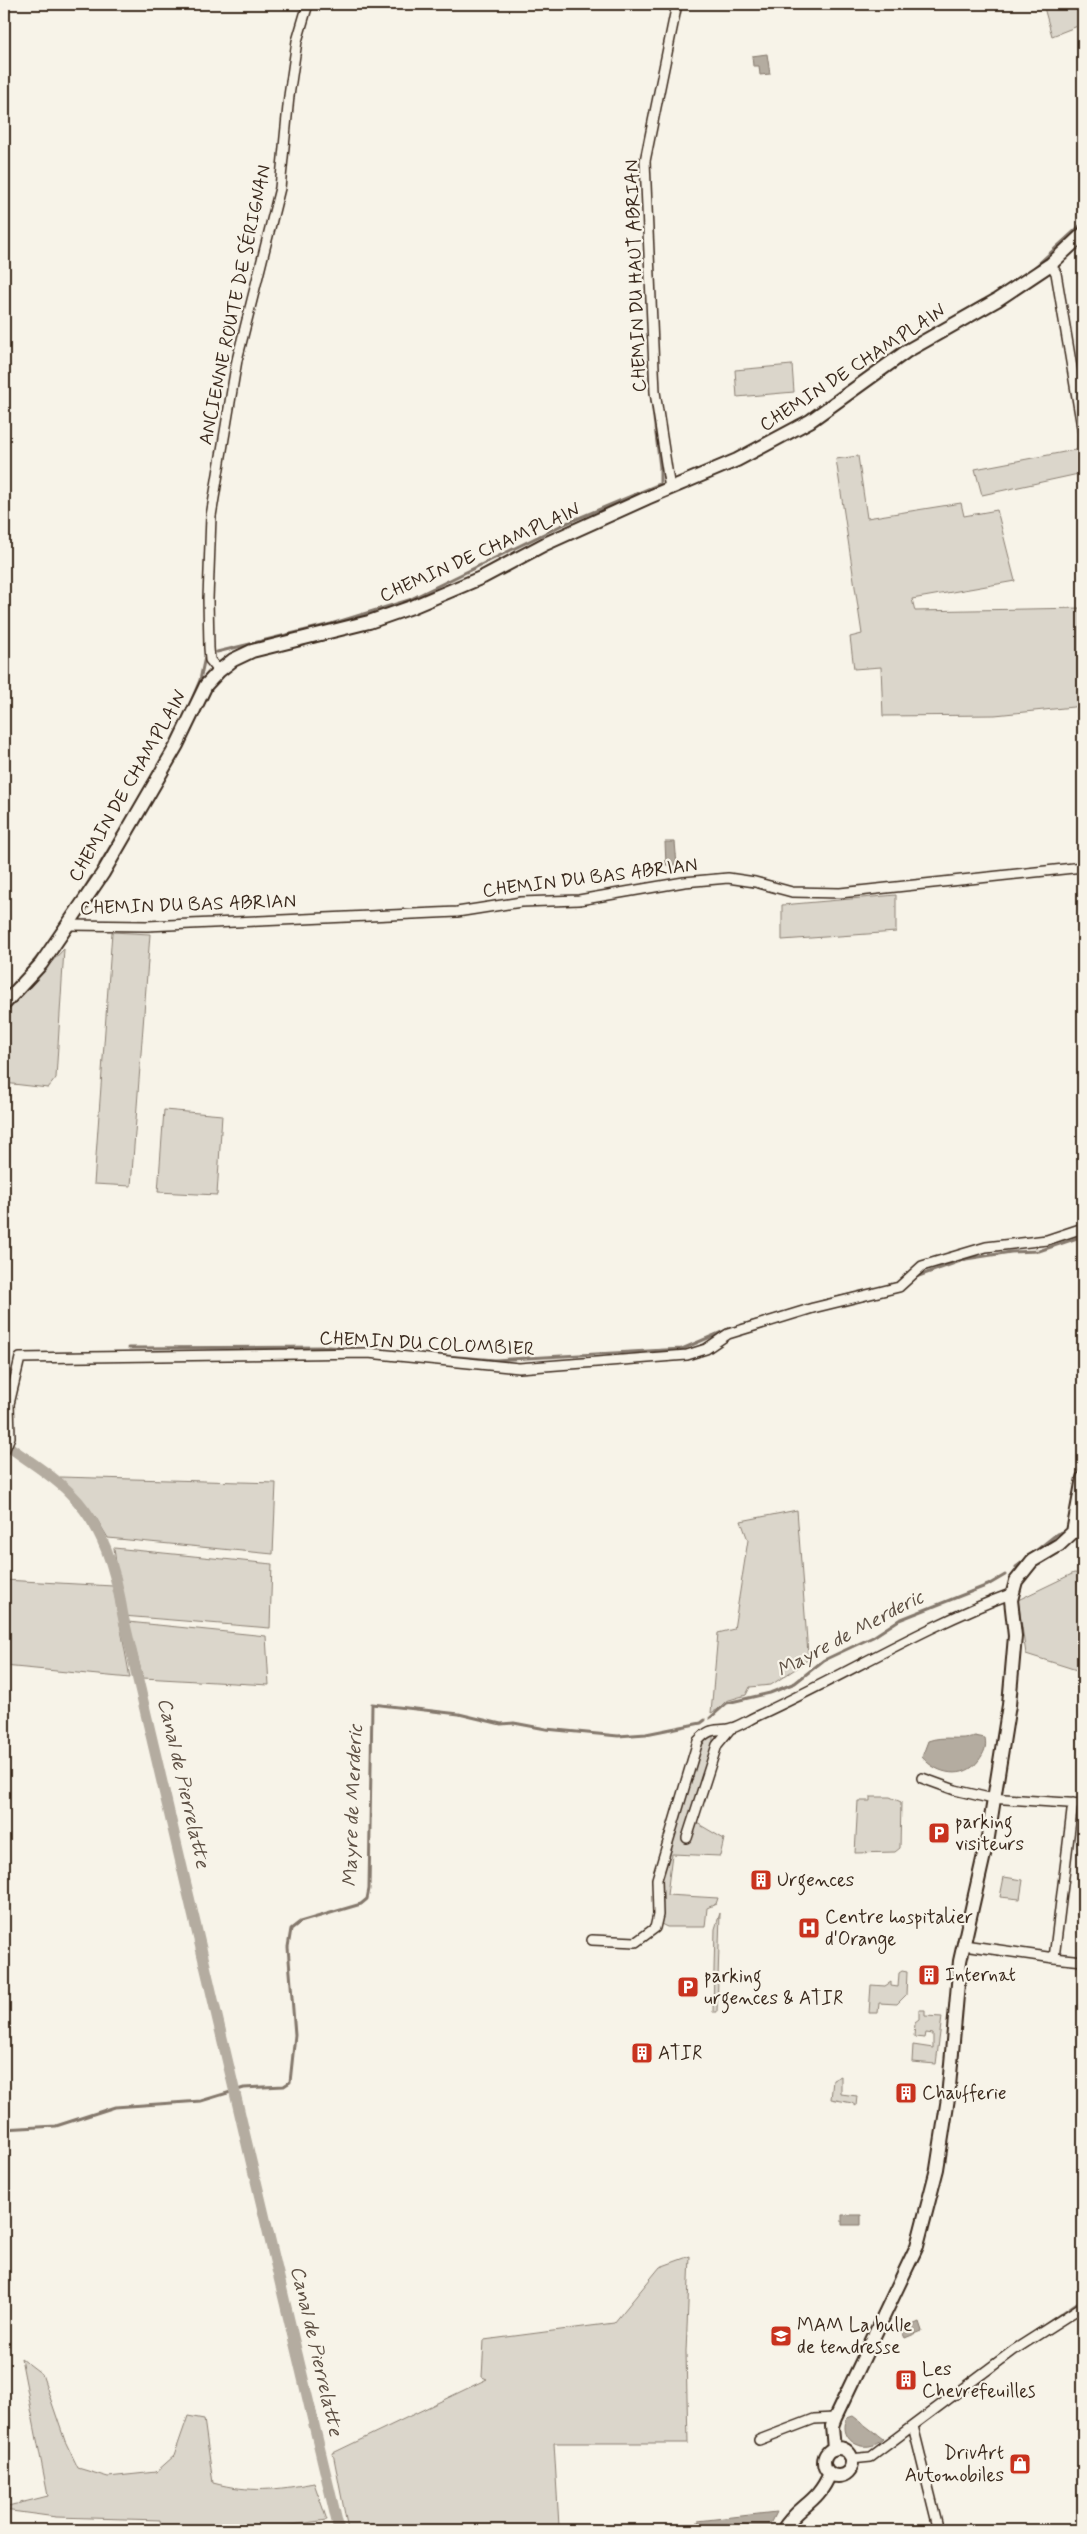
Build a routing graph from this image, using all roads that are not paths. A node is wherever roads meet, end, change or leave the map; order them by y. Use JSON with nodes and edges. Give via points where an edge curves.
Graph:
{"nodes":[{"id":1,"x":308,"y":4,"type":"edge"},
{"id":2,"x":677,"y":4,"type":"edge"},
{"id":3,"x":1083,"y":234,"type":"edge"},
{"id":4,"x":1051,"y":264,"type":"junction"},
{"id":5,"x":1083,"y":433,"type":"edge"},
{"id":6,"x":670,"y":489,"type":"junction"},
{"id":7,"x":218,"y":671,"type":"junction"},
{"id":8,"x":1083,"y":867,"type":"edge"},
{"id":9,"x":68,"y":925,"type":"junction"},
{"id":10,"x":4,"y":1004,"type":"edge"},
{"id":11,"x":1083,"y":1228,"type":"edge"},
{"id":12,"x":6,"y":1447,"type":"edge"},
{"id":13,"x":1083,"y":1478,"type":"edge"},
{"id":14,"x":1076,"y":1530,"type":"edge"},
{"id":15,"x":1012,"y":1593,"type":"junction"},
{"id":16,"x":731,"y":1728,"type":"junction"},
{"id":17,"x":922,"y":1778,"type":"dead end"},
{"id":18,"x":995,"y":1799,"type":"junction"},
{"id":19,"x":1073,"y":1803,"type":"junction"},
{"id":20,"x":1083,"y":1804,"type":"edge"},
{"id":21,"x":687,"y":1838,"type":"dead end"},
{"id":22,"x":592,"y":1940,"type":"dead end"},
{"id":23,"x":964,"y":1945,"type":"junction"},
{"id":24,"x":1054,"y":1958,"type":"junction"},
{"id":25,"x":1083,"y":1961,"type":"edge"},
{"id":26,"x":1083,"y":2306,"type":"edge"},
{"id":27,"x":835,"y":2418,"type":"junction"},
{"id":28,"x":913,"y":2426,"type":"junction"},
{"id":29,"x":759,"y":2440,"type":"dead end"},
{"id":30,"x":834,"y":2449,"type":"junction"},
{"id":31,"x":851,"y":2459,"type":"junction"},
{"id":32,"x":830,"y":2473,"type":"junction"},
{"id":33,"x":937,"y":2523,"type":"dead end"},
{"id":34,"x":783,"y":2530,"type":"edge"}],
"edges":[{"from":1,"to":7,"type":"street","name":"ANCIENNE ROUTE DE SÉRIGNAN","via":[[297,42],[280,188],[237,360],[211,516],[209,648],[210,660]]},
{"from":2,"to":6,"type":"street","name":"CHEMIN DU HAUT ABRIAN","via":[[645,162],[655,392]]},
{"from":3,"to":4,"type":"street","name":"CHEMIN DE CHAMPLAIN"},
{"from":4,"to":5,"type":"street","via":[[1056,273]]},
{"from":4,"to":6,"type":"street","name":"CHEMIN DE CHAMPLAIN","via":[[998,300],[907,352],[810,421],[737,460]]},
{"from":6,"to":7,"type":"street","name":"CHEMIN DE CHAMPLAIN","via":[[412,607],[369,622],[252,651]]},
{"from":7,"to":9,"type":"street","name":"CHEMIN DE CHAMPLAIN","via":[[206,685],[177,745],[103,873]]},
{"from":8,"to":9,"type":"street","name":"CHEMIN DU BAS ABRIAN","via":[[840,893],[792,892],[728,878],[579,900],[521,902],[457,912],[142,927]]},
{"from":9,"to":10,"type":"street","name":"CHEMIN DE CHAMPLAIN","via":[[41,964]]},
{"from":11,"to":12,"type":"street","name":"CHEMIN DU COLOMBIER","via":[[1046,1240],[986,1247],[922,1266],[899,1287],[813,1308],[728,1334],[706,1349],[687,1356],[520,1368],[368,1353],[20,1358],[9,1404]]},
{"from":13,"to":14,"type":"street"},
{"from":14,"to":15,"type":"street","via":[[1032,1561],[1016,1581]]},
{"from":15,"to":16,"type":"street","via":[[862,1661],[804,1694]]},
{"from":15,"to":18,"type":"street","via":[[1015,1636]]},
{"from":16,"to":21,"type":"street","via":[[717,1744]]},
{"from":16,"to":22,"type":"street","via":[[706,1732],[698,1741],[657,1879],[655,1928],[636,1942]]},
{"from":17,"to":18,"type":"street"},
{"from":18,"to":19,"type":"street"},
{"from":18,"to":23,"type":"street"},
{"from":19,"to":20,"type":"street"},
{"from":19,"to":24,"type":"street"},
{"from":23,"to":24,"type":"street"},
{"from":23,"to":27,"type":"street","via":[[947,2107],[923,2225],[917,2246]]},
{"from":24,"to":25,"type":"street"},
{"from":26,"to":28,"type":"street","via":[[1014,2350]]},
{"from":27,"to":29,"type":"street","via":[[814,2419]]},
{"from":27,"to":30,"type":"street","via":[[832,2426]]},
{"from":28,"to":31,"type":"street","via":[[871,2457]]},
{"from":28,"to":33,"type":"street"},
{"from":30,"to":31,"type":"street","via":[[846,2451]]},
{"from":30,"to":32,"type":"street","via":[[824,2458]]},
{"from":31,"to":32,"type":"street","via":[[850,2468],[844,2474]]},
{"from":32,"to":34,"type":"street","via":[[819,2495]]}]}
